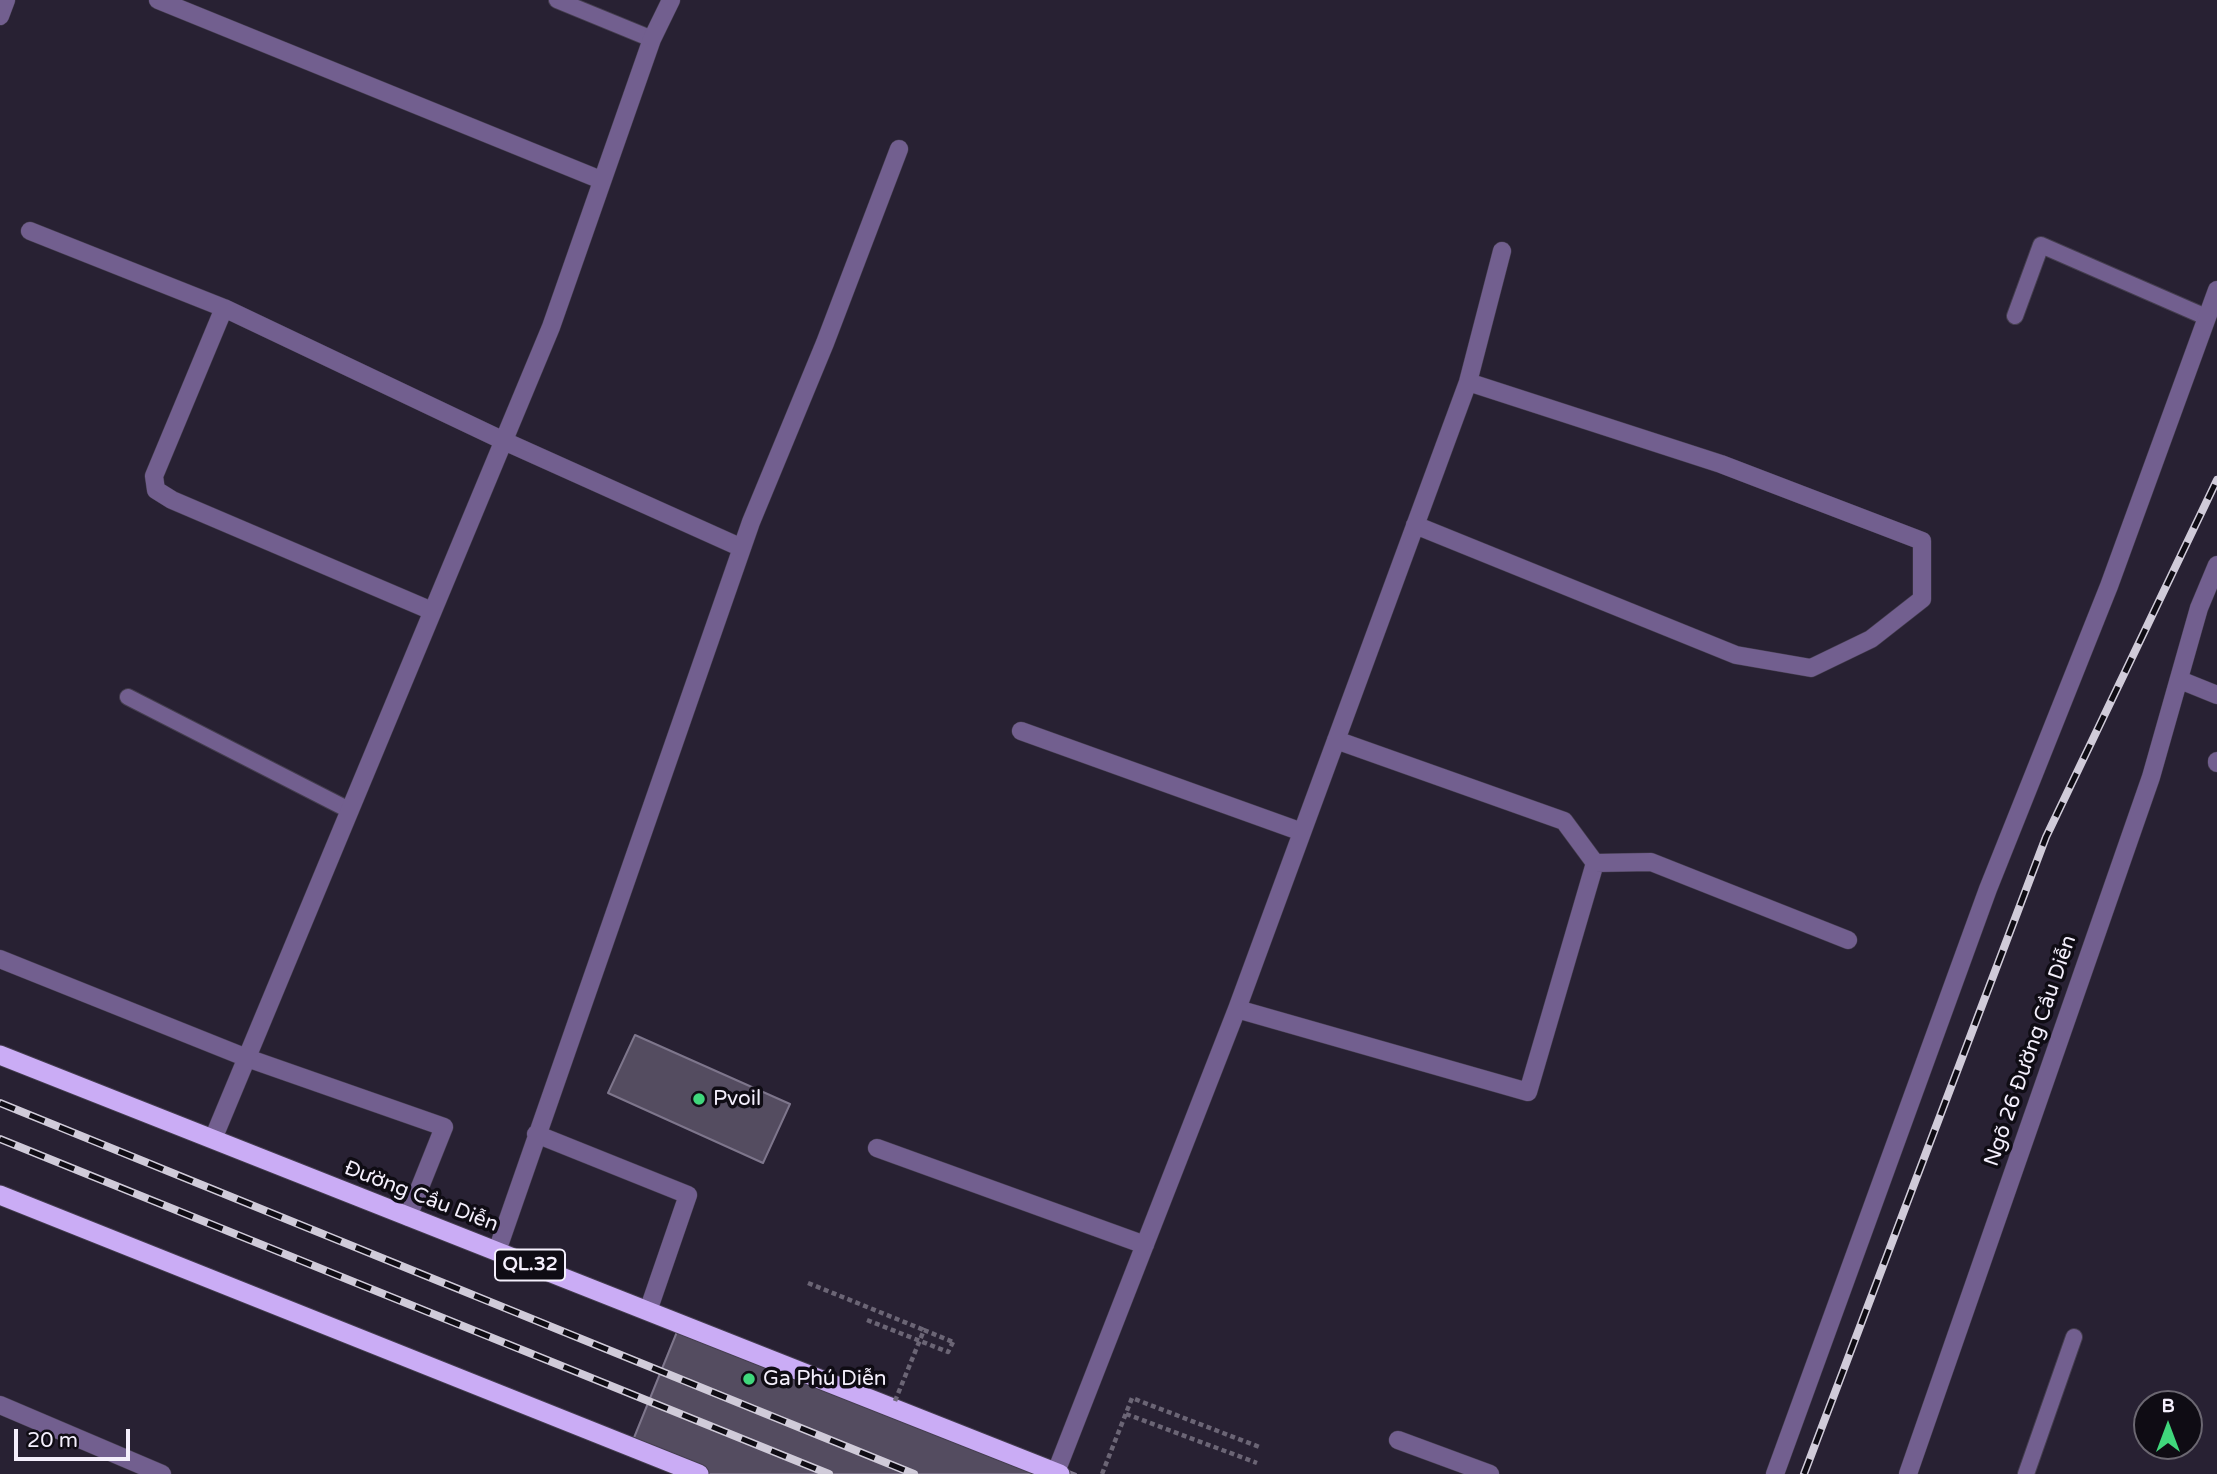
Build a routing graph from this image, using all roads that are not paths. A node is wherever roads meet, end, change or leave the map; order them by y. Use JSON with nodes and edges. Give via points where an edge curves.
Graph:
{"nodes":[{"id":1,"x":158,"y":0,"type":"edge"},
{"id":2,"x":557,"y":0,"type":"edge"},
{"id":3,"x":671,"y":0,"type":"edge"},
{"id":4,"x":652,"y":39,"type":"junction"},
{"id":5,"x":899,"y":149,"type":"dead end"},
{"id":6,"x":601,"y":180,"type":"junction"},
{"id":7,"x":30,"y":231,"type":"dead end"},
{"id":8,"x":1502,"y":251,"type":"dead end"},
{"id":9,"x":2217,"y":290,"type":"edge"},
{"id":10,"x":224,"y":308,"type":"junction"},
{"id":11,"x":2015,"y":316,"type":"dead end"},
{"id":12,"x":2206,"y":317,"type":"junction"},
{"id":13,"x":1468,"y":382,"type":"junction"},
{"id":14,"x":504,"y":441,"type":"junction"},
{"id":15,"x":1415,"y":525,"type":"junction"},
{"id":16,"x":742,"y":548,"type":"junction"},
{"id":17,"x":2217,"y":565,"type":"edge"},
{"id":18,"x":432,"y":611,"type":"junction"},
{"id":19,"x":2180,"y":680,"type":"junction"},
{"id":20,"x":2217,"y":695,"type":"edge"},
{"id":21,"x":128,"y":696,"type":"dead end"},
{"id":22,"x":1021,"y":730,"type":"dead end"},
{"id":23,"x":1336,"y":740,"type":"junction"},
{"id":24,"x":349,"y":810,"type":"junction"},
{"id":25,"x":1302,"y":832,"type":"junction"},
{"id":26,"x":1595,"y":863,"type":"junction"},
{"id":27,"x":1848,"y":940,"type":"dead end"},
{"id":28,"x":0,"y":959,"type":"edge"},
{"id":29,"x":1237,"y":1009,"type":"junction"},
{"id":30,"x":0,"y":1055,"type":"edge"},
{"id":31,"x":247,"y":1058,"type":"junction"},
{"id":32,"x":536,"y":1134,"type":"junction"},
{"id":33,"x":213,"y":1139,"type":"junction"},
{"id":34,"x":877,"y":1148,"type":"dead end"},
{"id":35,"x":0,"y":1195,"type":"edge"},
{"id":36,"x":408,"y":1217,"type":"junction"},
{"id":37,"x":1145,"y":1245,"type":"junction"},
{"id":38,"x":497,"y":1251,"type":"junction"},
{"id":39,"x":648,"y":1311,"type":"junction"},
{"id":40,"x":2074,"y":1337,"type":"dead end"},
{"id":41,"x":0,"y":1405,"type":"edge"},
{"id":42,"x":1398,"y":1440,"type":"dead end"},
{"id":43,"x":1058,"y":1473,"type":"edge"},
{"id":44,"x":162,"y":1474,"type":"edge"},
{"id":45,"x":699,"y":1474,"type":"edge"},
{"id":46,"x":1490,"y":1474,"type":"edge"},
{"id":47,"x":1775,"y":1474,"type":"edge"},
{"id":48,"x":1908,"y":1474,"type":"edge"},
{"id":49,"x":2026,"y":1474,"type":"edge"}],
"edges":[{"from":1,"to":6,"type":"street"},
{"from":2,"to":4,"type":"lane"},
{"from":3,"to":4,"type":"street"},
{"from":4,"to":6,"type":"street"},
{"from":5,"to":16,"type":"street"},
{"from":6,"to":14,"type":"street","via":[[551,327]]},
{"from":7,"to":10,"type":"street"},
{"from":8,"to":13,"type":"street"},
{"from":9,"to":12,"type":"street"},
{"from":10,"to":14,"type":"street"},
{"from":10,"to":18,"type":"street","via":[[154,476],[156,490]]},
{"from":11,"to":12,"type":"lane","via":[[2041,245]]},
{"from":12,"to":47,"type":"street","via":[[2109,586],[1989,889]]},
{"from":13,"to":15,"type":"street"},
{"from":13,"to":15,"type":"street","via":[[1721,464],[1922,541],[1922,599],[1871,639],[1811,668],[1735,655]]},
{"from":14,"to":16,"type":"street"},
{"from":14,"to":18,"type":"street"},
{"from":15,"to":23,"type":"street"},
{"from":16,"to":32,"type":"street"},
{"from":17,"to":19,"type":"street","name":"Ngõ 26 Đường Cầu Diễn","via":[[2199,608]]},
{"from":18,"to":24,"type":"street"},
{"from":19,"to":20,"type":"street"},
{"from":19,"to":48,"type":"street","name":"Ngõ 26 Đường Cầu Diễn","via":[[2149,784]]},
{"from":21,"to":24,"type":"lane"},
{"from":22,"to":25,"type":"street"},
{"from":23,"to":25,"type":"street"},
{"from":23,"to":26,"type":"street","via":[[1564,821]]},
{"from":24,"to":31,"type":"street"},
{"from":25,"to":29,"type":"street"},
{"from":26,"to":27,"type":"street","via":[[1651,862]]},
{"from":26,"to":29,"type":"street","via":[[1528,1092]]},
{"from":28,"to":31,"type":"street"},
{"from":29,"to":37,"type":"street"},
{"from":30,"to":33,"type":"highway","name":"Đường Cầu Diễn","number":"QL.32"},
{"from":31,"to":33,"type":"street"},
{"from":31,"to":36,"type":"street","via":[[444,1127]]},
{"from":32,"to":38,"type":"street"},
{"from":32,"to":39,"type":"street","via":[[688,1195]]},
{"from":33,"to":36,"type":"highway","name":"Đường Cầu Diễn","number":"QL.32"},
{"from":34,"to":37,"type":"street"},
{"from":35,"to":45,"type":"highway"},
{"from":36,"to":38,"type":"highway","name":"Đường Cầu Diễn","number":"QL.32"},
{"from":37,"to":43,"type":"street"},
{"from":38,"to":39,"type":"highway","name":"Đường Cầu Diễn","number":"QL.32"},
{"from":39,"to":43,"type":"highway","name":"Đường Cầu Diễn","number":"QL.32"},
{"from":40,"to":49,"type":"lane"},
{"from":41,"to":44,"type":"street"},
{"from":42,"to":46,"type":"street"}]}
